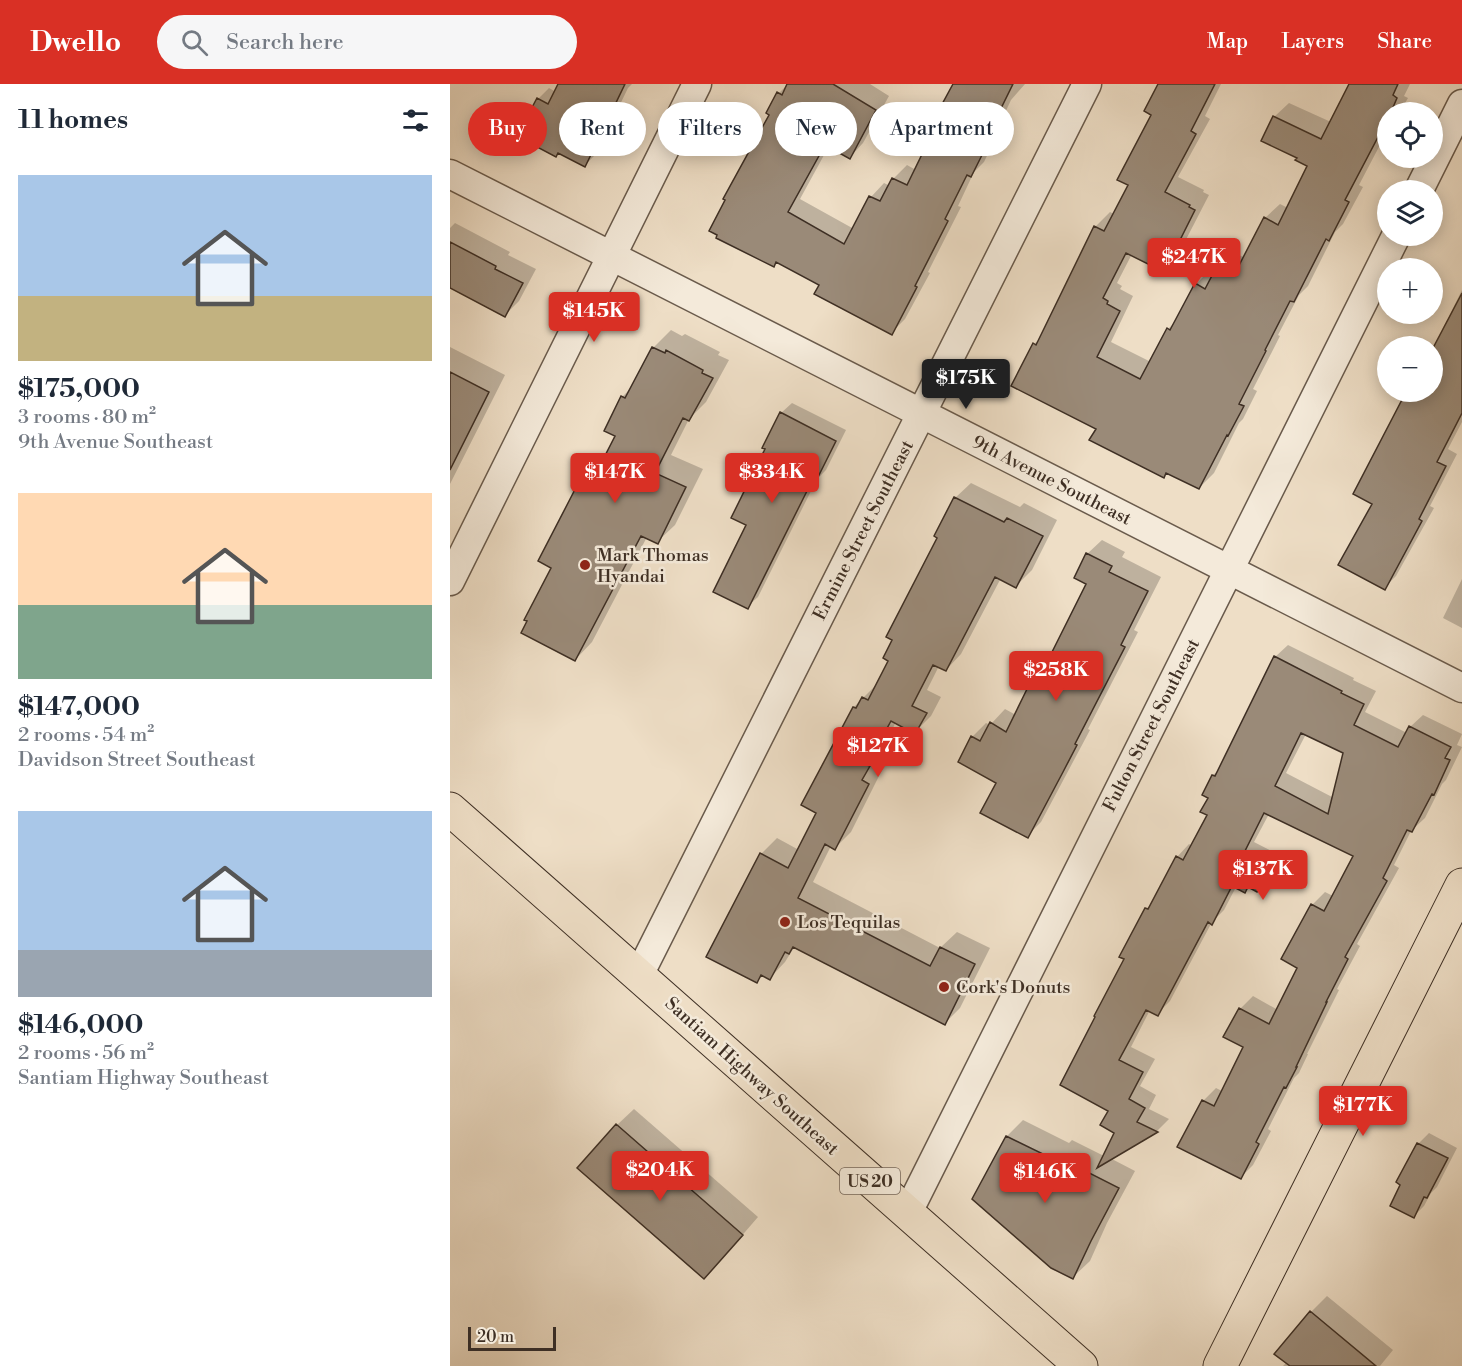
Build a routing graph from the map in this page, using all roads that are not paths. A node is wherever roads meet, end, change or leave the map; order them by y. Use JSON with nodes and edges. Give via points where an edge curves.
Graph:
{"nodes":[{"id":1,"x":697,"y":84,"type":"edge"},
{"id":2,"x":1087,"y":84,"type":"edge"},
{"id":3,"x":1462,"y":104,"type":"edge"},
{"id":4,"x":450,"y":174,"type":"edge"},
{"id":5,"x":1424,"y":180,"type":"edge"},
{"id":6,"x":1391,"y":246,"type":"edge"},
{"id":7,"x":612,"y":255,"type":"junction"},
{"id":8,"x":921,"y":414,"type":"junction"},
{"id":9,"x":1229,"y":570,"type":"junction"},
{"id":10,"x":450,"y":581,"type":"edge"},
{"id":11,"x":1462,"y":688,"type":"edge"},
{"id":12,"x":450,"y":809,"type":"edge"},
{"id":13,"x":1462,"y":885,"type":"edge"},
{"id":14,"x":639,"y":975,"type":"junction"},
{"id":15,"x":907,"y":1214,"type":"junction"},
{"id":16,"x":1081,"y":1366,"type":"edge"},
{"id":17,"x":1220,"y":1366,"type":"edge"}],
"edges":[{"from":1,"to":7,"type":"street"},
{"from":2,"to":8,"type":"street","name":"Ermine Street Southeast"},
{"from":3,"to":5,"type":"street"},
{"from":4,"to":7,"type":"street","name":"9th Avenue Southeast"},
{"from":6,"to":9,"type":"street","name":"Fulton Street Southeast"},
{"from":7,"to":8,"type":"street","name":"9th Avenue Southeast"},
{"from":7,"to":10,"type":"street"},
{"from":8,"to":9,"type":"street","name":"9th Avenue Southeast"},
{"from":8,"to":14,"type":"street","name":"Ermine Street Southeast"},
{"from":9,"to":11,"type":"street","name":"9th Avenue Southeast"},
{"from":9,"to":15,"type":"street","name":"Fulton Street Southeast"},
{"from":12,"to":14,"type":"main road","name":"Santiam Highway Southeast","number":"US 20"},
{"from":13,"to":17,"type":"main road"},
{"from":14,"to":15,"type":"main road","name":"Santiam Highway Southeast","number":"US 20"},
{"from":15,"to":16,"type":"main road","name":"Santiam Highway Southeast","number":"US 20"}]}
